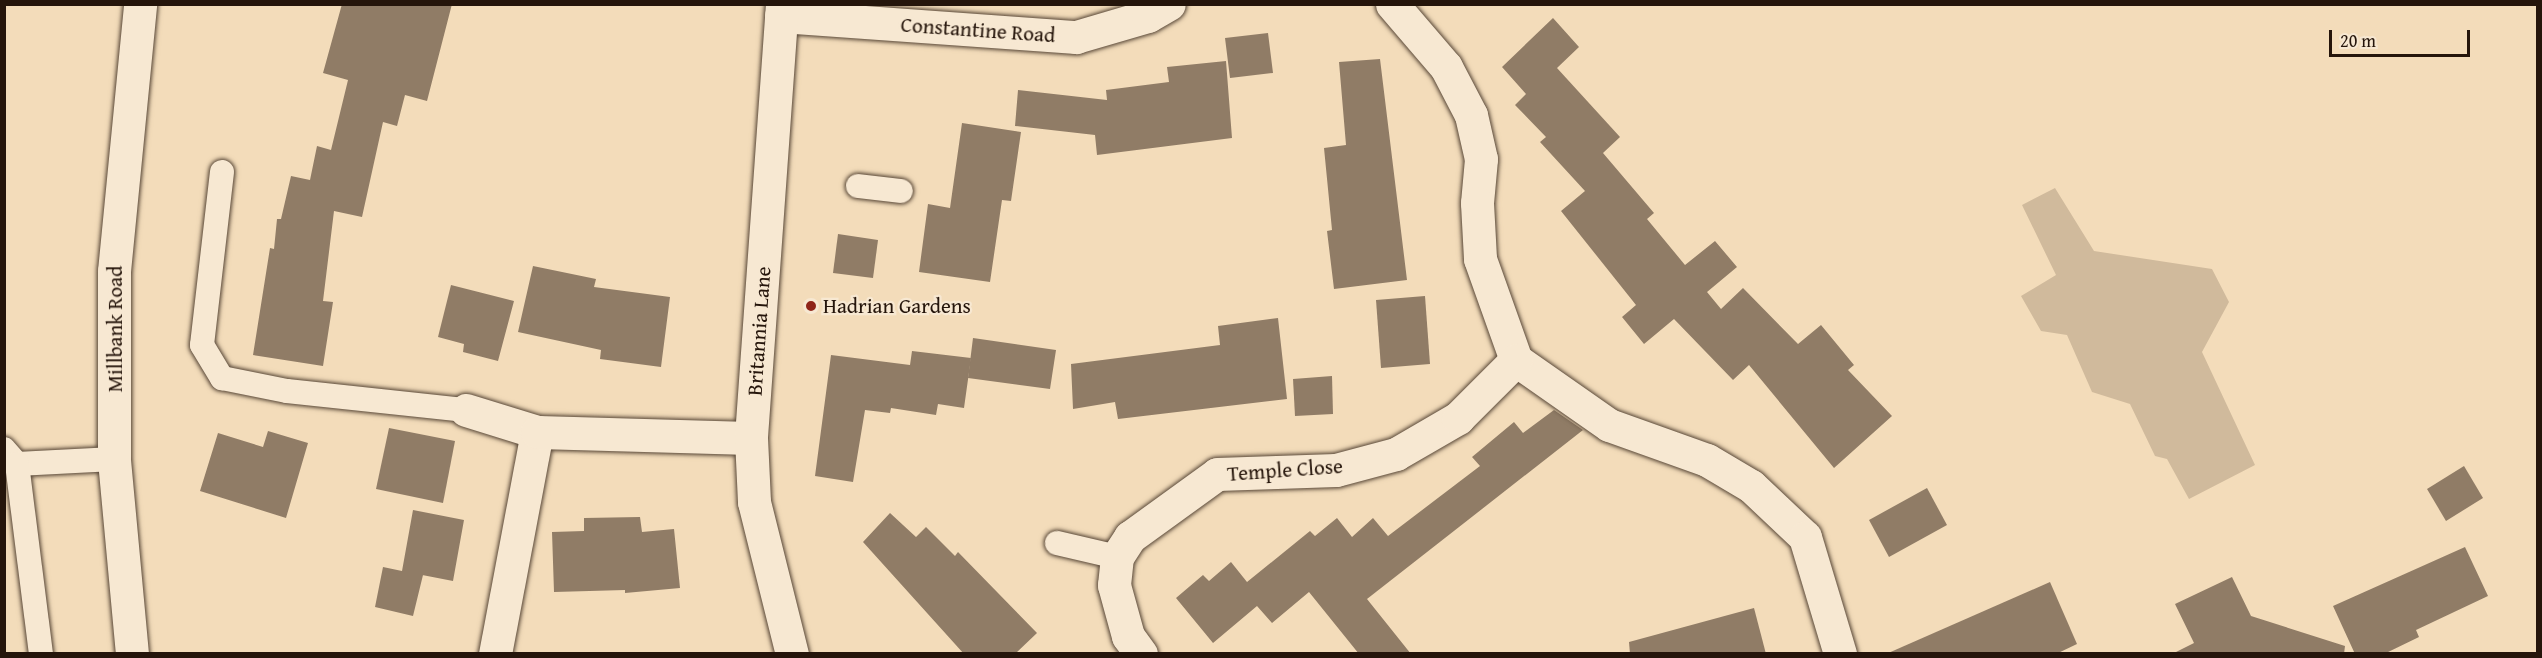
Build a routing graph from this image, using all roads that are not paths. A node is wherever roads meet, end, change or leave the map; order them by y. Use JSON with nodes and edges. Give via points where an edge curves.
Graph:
{"nodes":[{"id":1,"x":140,"y":4,"type":"edge"},
{"id":2,"x":1169,"y":4,"type":"edge"},
{"id":3,"x":1392,"y":4,"type":"edge"},
{"id":4,"x":781,"y":10,"type":"edge"},
{"id":5,"x":222,"y":172,"type":"dead end"},
{"id":6,"x":858,"y":186,"type":"dead end"},
{"id":7,"x":901,"y":190,"type":"dead end"},
{"id":8,"x":1516,"y":360,"type":"junction"},
{"id":9,"x":466,"y":410,"type":"joint"},
{"id":10,"x":537,"y":432,"type":"junction"},
{"id":11,"x":751,"y":438,"type":"junction"},
{"id":12,"x":11,"y":457,"type":"edge"},
{"id":13,"x":114,"y":459,"type":"junction"},
{"id":14,"x":1057,"y":543,"type":"dead end"},
{"id":15,"x":1117,"y":557,"type":"junction"},
{"id":16,"x":41,"y":654,"type":"edge"},
{"id":17,"x":132,"y":654,"type":"edge"},
{"id":18,"x":495,"y":654,"type":"edge"},
{"id":19,"x":792,"y":654,"type":"edge"},
{"id":20,"x":1142,"y":654,"type":"edge"},
{"id":21,"x":1840,"y":654,"type":"edge"}],
"edges":[{"from":1,"to":13,"type":"street","name":"Millbank Road","via":[[114,271]]},
{"from":2,"to":4,"type":"street","name":"Constantine Road","via":[[1149,16],[1076,37]]},
{"from":3,"to":8,"type":"street","via":[[1446,67],[1471,115],[1481,159],[1477,203],[1480,259]]},
{"from":4,"to":11,"type":"street","name":"Britannia Lane"},
{"from":5,"to":9,"type":"lane","via":[[202,345],[222,378],[287,391]]},
{"from":6,"to":7,"type":"lane"},
{"from":8,"to":15,"type":"street","name":"Temple Close","via":[[1458,418],[1395,454],[1336,470],[1217,474],[1130,537]]},
{"from":8,"to":21,"type":"street","via":[[1609,425],[1707,460],[1751,486],[1805,537]]},
{"from":9,"to":10,"type":"street"},
{"from":10,"to":11,"type":"street"},
{"from":10,"to":18,"type":"street"},
{"from":11,"to":19,"type":"street","name":"Britannia Lane","via":[[754,502]]},
{"from":12,"to":13,"type":"lane"},
{"from":12,"to":16,"type":"lane"},
{"from":13,"to":17,"type":"street","name":"Millbank Road"},
{"from":14,"to":15,"type":"lane"},
{"from":15,"to":20,"type":"street","via":[[1114,585],[1128,636]]}]}
